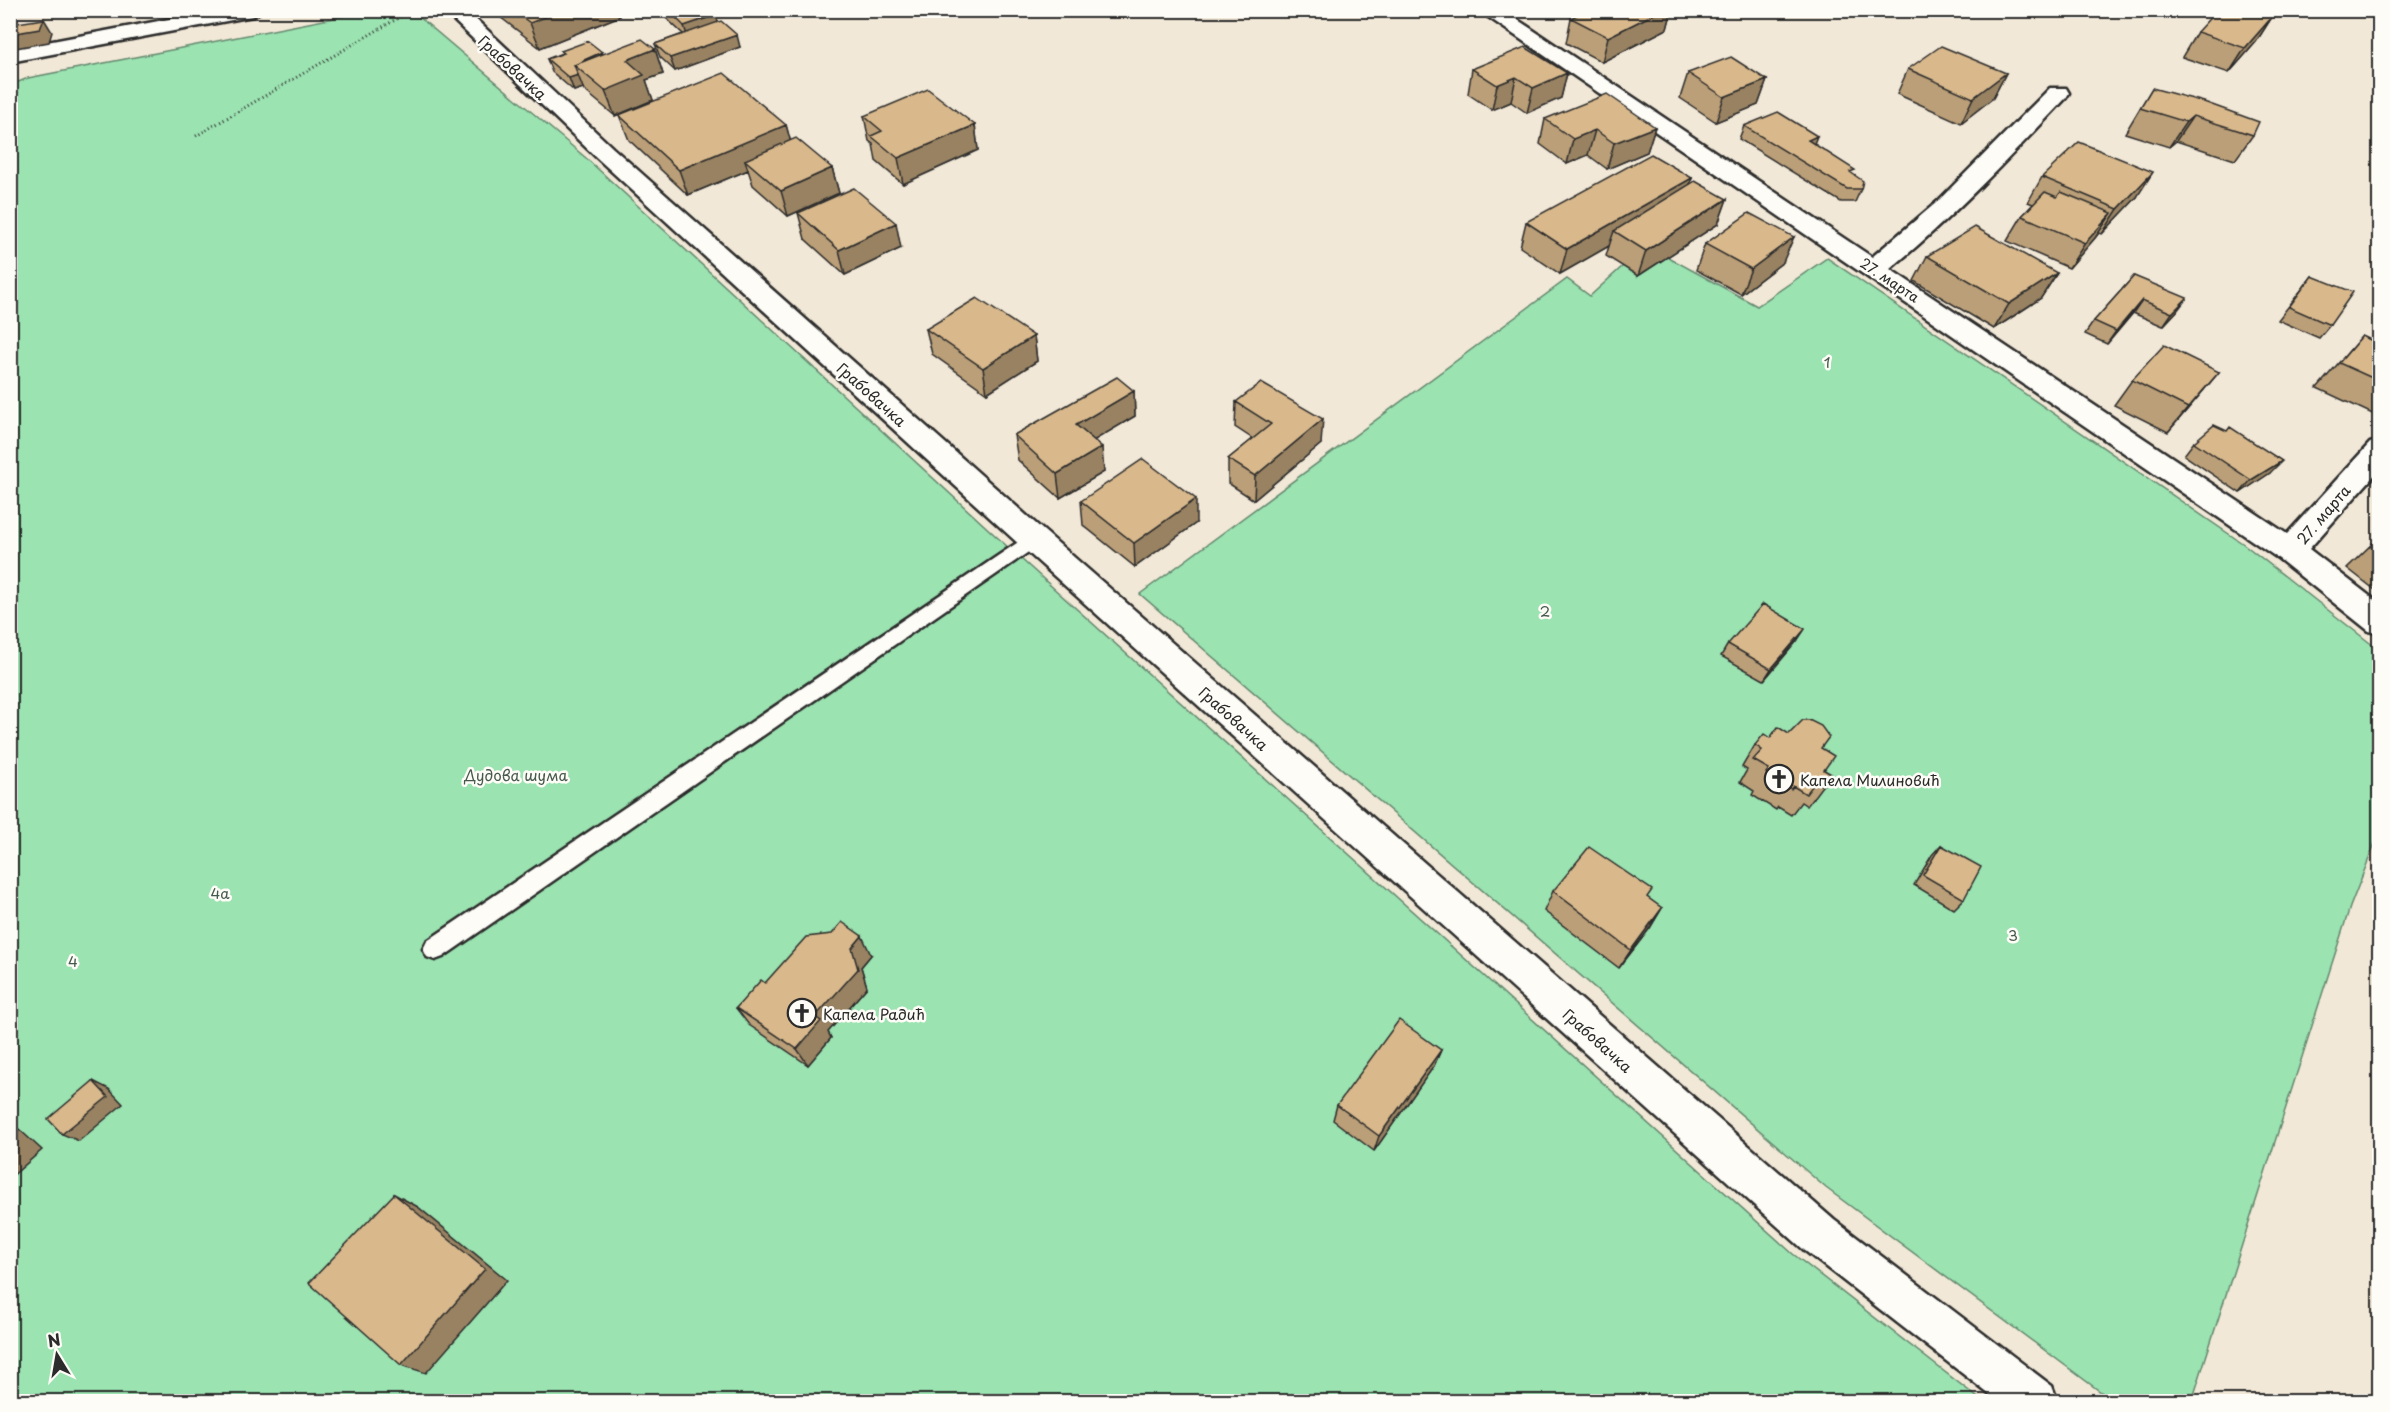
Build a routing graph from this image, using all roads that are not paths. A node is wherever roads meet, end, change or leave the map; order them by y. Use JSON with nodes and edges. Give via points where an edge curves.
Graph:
{"nodes":[{"id":1,"x":253,"y":10,"type":"edge"},
{"id":2,"x":453,"y":10,"type":"edge"},
{"id":3,"x":1488,"y":10,"type":"edge"},
{"id":4,"x":10,"y":56,"type":"edge"},
{"id":5,"x":2058,"y":93,"type":"dead end"},
{"id":6,"x":1873,"y":269,"type":"junction"},
{"id":7,"x":2379,"y":450,"type":"edge"},
{"id":8,"x":1033,"y":539,"type":"junction"},
{"id":9,"x":2290,"y":551,"type":"junction"},
{"id":10,"x":2379,"y":622,"type":"edge"},
{"id":11,"x":435,"y":949,"type":"dead end"},
{"id":12,"x":2036,"y":1401,"type":"edge"}],
"edges":[{"from":1,"to":4,"type":"street"},
{"from":2,"to":8,"type":"street","name":"Грабовачка","via":[[605,153]]},
{"from":3,"to":6,"type":"street","name":"27. марта"},
{"from":5,"to":6,"type":"street","via":[[1916,237]]},
{"from":6,"to":9,"type":"street","name":"27. марта"},
{"from":7,"to":9,"type":"street","name":"27. марта"},
{"from":8,"to":11,"type":"lane"},
{"from":8,"to":12,"type":"street","name":"Грабовачка","via":[[1819,1235]]},
{"from":9,"to":10,"type":"street","name":"27. марта"}]}
